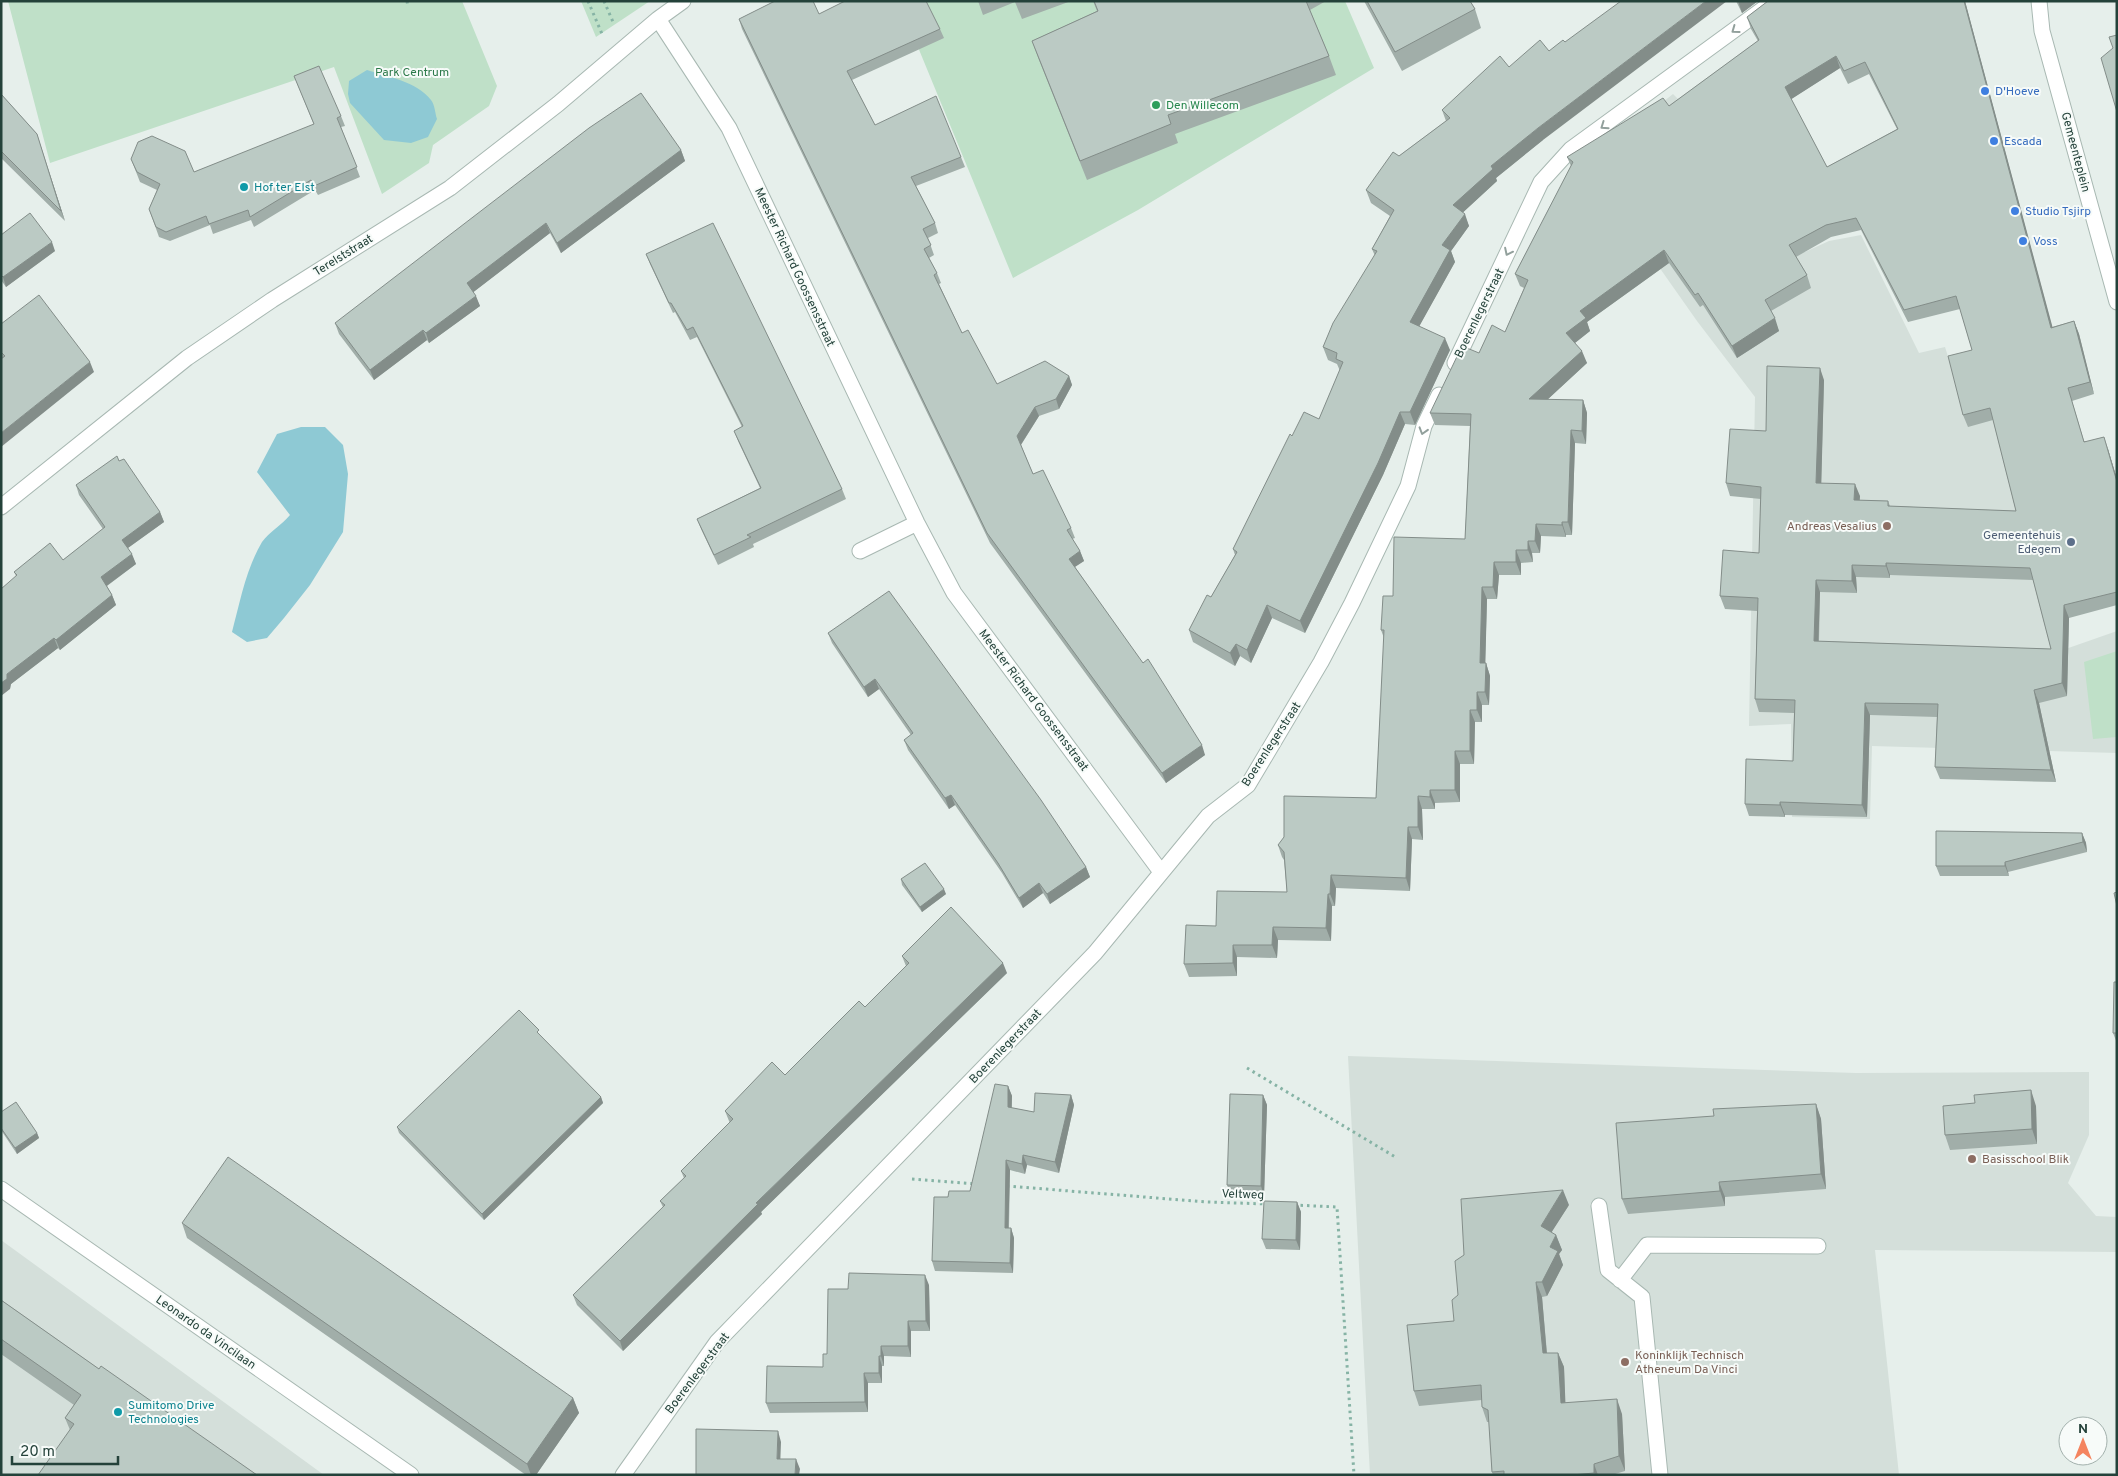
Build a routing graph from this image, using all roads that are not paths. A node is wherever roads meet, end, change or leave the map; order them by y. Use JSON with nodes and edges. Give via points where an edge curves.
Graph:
{"nodes":[{"id":1,"x":683,"y":1,"type":"edge"},
{"id":2,"x":1774,"y":1,"type":"edge"},
{"id":3,"x":2039,"y":1,"type":"edge"},
{"id":4,"x":658,"y":18,"type":"junction"},
{"id":5,"x":2117,"y":302,"type":"edge"},
{"id":6,"x":1,"y":507,"type":"edge"},
{"id":7,"x":917,"y":523,"type":"junction"},
{"id":8,"x":860,"y":551,"type":"dead end"},
{"id":9,"x":1160,"y":872,"type":"junction"},
{"id":10,"x":1,"y":1189,"type":"edge"},
{"id":11,"x":1599,"y":1206,"type":"dead end"},
{"id":12,"x":1818,"y":1246,"type":"dead end"},
{"id":13,"x":1620,"y":1280,"type":"junction"},
{"id":14,"x":412,"y":1475,"type":"edge"},
{"id":15,"x":623,"y":1475,"type":"edge"},
{"id":16,"x":1660,"y":1475,"type":"edge"}],
"edges":[{"from":1,"to":4,"type":"street","name":"Terelststraat"},
{"from":2,"to":9,"type":"street","name":"Boerenlegerstraat","one_way":true,"via":[[1570,149],[1541,182],[1424,426],[1408,486],[1352,603],[1288,719],[1248,785],[1208,816]]},
{"from":3,"to":5,"type":"street","name":"Gemeenteplein","via":[[2042,31]]},
{"from":4,"to":6,"type":"street","name":"Terelststraat","via":[[558,104],[450,188],[272,300],[187,358]]},
{"from":4,"to":7,"type":"street","name":"Meester Richard Goossensstraat","via":[[729,128]]},
{"from":7,"to":8,"type":"street"},
{"from":7,"to":9,"type":"street","name":"Meester Richard Goossensstraat","via":[[954,593]]},
{"from":9,"to":15,"type":"street","name":"Boerenlegerstraat","via":[[1095,953],[717,1342]]},
{"from":10,"to":14,"type":"street","name":"Leonardo da Vincilaan"},
{"from":11,"to":13,"type":"street","via":[[1608,1270]]},
{"from":12,"to":13,"type":"street","via":[[1647,1245]]},
{"from":13,"to":16,"type":"street","via":[[1642,1297]]}]}
